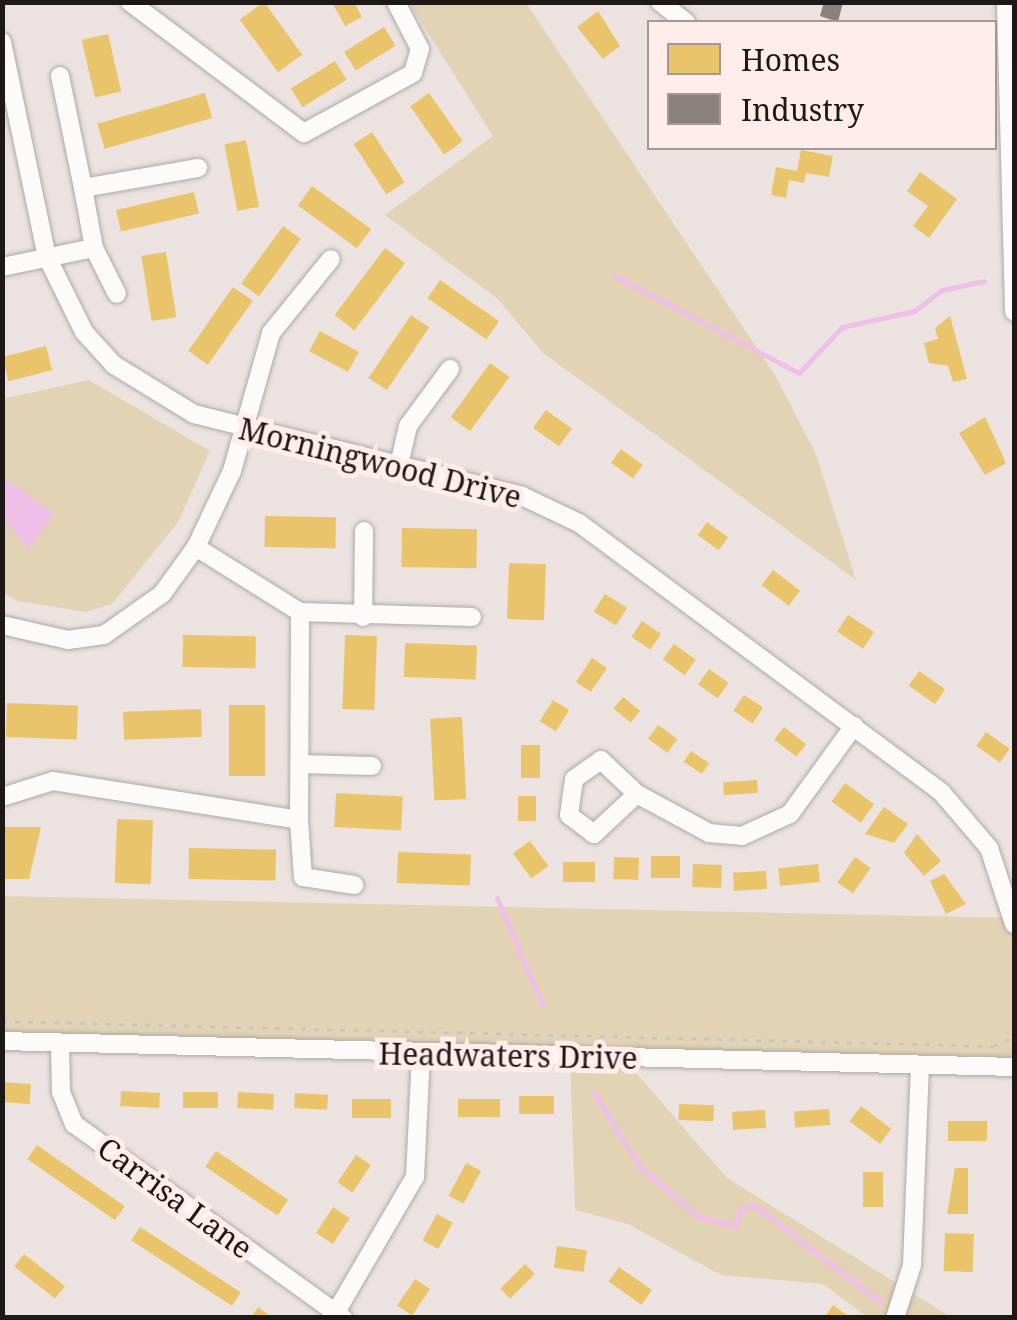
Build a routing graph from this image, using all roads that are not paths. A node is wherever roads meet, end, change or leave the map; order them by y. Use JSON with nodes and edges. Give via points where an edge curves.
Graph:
{"nodes":[{"id":1,"x":130,"y":2,"type":"edge"},
{"id":2,"x":396,"y":2,"type":"edge"},
{"id":3,"x":660,"y":2,"type":"edge"},
{"id":4,"x":1006,"y":2,"type":"edge"},
{"id":5,"x":683,"y":20,"type":"edge"},
{"id":6,"x":3,"y":50,"type":"edge"},
{"id":7,"x":60,"y":76,"type":"dead end"},
{"id":8,"x":1005,"y":124,"type":"edge"},
{"id":9,"x":198,"y":168,"type":"dead end"},
{"id":10,"x":83,"y":188,"type":"junction"},
{"id":11,"x":94,"y":248,"type":"junction"},
{"id":12,"x":47,"y":257,"type":"junction"},
{"id":13,"x":330,"y":259,"type":"dead end"},
{"id":14,"x":2,"y":267,"type":"edge"},
{"id":15,"x":117,"y":294,"type":"dead end"},
{"id":16,"x":1014,"y":312,"type":"edge"},
{"id":17,"x":450,"y":370,"type":"dead end"},
{"id":18,"x":242,"y":430,"type":"junction"},
{"id":19,"x":399,"y":465,"type":"junction"},
{"id":20,"x":364,"y":531,"type":"dead end"},
{"id":21,"x":196,"y":548,"type":"junction"},
{"id":22,"x":300,"y":612,"type":"junction"},
{"id":23,"x":363,"y":617,"type":"junction"},
{"id":24,"x":472,"y":618,"type":"dead end"},
{"id":25,"x":2,"y":625,"type":"edge"},
{"id":26,"x":854,"y":726,"type":"junction"},
{"id":27,"x":300,"y":764,"type":"junction"},
{"id":28,"x":372,"y":766,"type":"dead end"},
{"id":29,"x":636,"y":794,"type":"dead end"},
{"id":30,"x":2,"y":797,"type":"edge"},
{"id":31,"x":298,"y":820,"type":"junction"},
{"id":32,"x":354,"y":885,"type":"dead end"},
{"id":33,"x":1014,"y":924,"type":"edge"},
{"id":34,"x":2,"y":1041,"type":"edge"},
{"id":35,"x":60,"y":1045,"type":"junction"},
{"id":36,"x":421,"y":1054,"type":"junction"},
{"id":37,"x":920,"y":1066,"type":"junction"},
{"id":38,"x":1014,"y":1067,"type":"edge"},
{"id":39,"x":340,"y":1315,"type":"edge"},
{"id":40,"x":895,"y":1318,"type":"edge"}],
"edges":[{"from":1,"to":2,"type":"street","via":[[304,133],[413,73],[420,49]]},
{"from":3,"to":5,"type":"street"},
{"from":4,"to":8,"type":"street"},
{"from":6,"to":12,"type":"street","name":"Morningwood Drive"},
{"from":7,"to":10,"type":"street"},
{"from":8,"to":16,"type":"street"},
{"from":9,"to":10,"type":"street"},
{"from":10,"to":11,"type":"street"},
{"from":11,"to":12,"type":"street"},
{"from":11,"to":15,"type":"street"},
{"from":12,"to":14,"type":"street"},
{"from":12,"to":18,"type":"street","name":"Morningwood Drive","via":[[84,332],[114,366],[178,406]]},
{"from":13,"to":18,"type":"street","via":[[271,333]]},
{"from":17,"to":19,"type":"street","via":[[408,426]]},
{"from":18,"to":19,"type":"street","name":"Morningwood Drive"},
{"from":18,"to":21,"type":"street"},
{"from":19,"to":26,"type":"street","name":"Morningwood Drive","via":[[522,496],[578,523]]},
{"from":20,"to":23,"type":"street"},
{"from":21,"to":22,"type":"street"},
{"from":21,"to":25,"type":"street","via":[[135,620],[104,635],[68,640]]},
{"from":22,"to":23,"type":"street"},
{"from":22,"to":27,"type":"street"},
{"from":23,"to":24,"type":"street"},
{"from":26,"to":29,"type":"street","via":[[790,814],[742,836],[709,833]]},
{"from":26,"to":33,"type":"street","name":"Morningwood Drive","via":[[972,822],[998,868]]},
{"from":27,"to":28,"type":"street"},
{"from":27,"to":31,"type":"street"},
{"from":30,"to":31,"type":"street","via":[[53,781]]},
{"from":31,"to":32,"type":"street","via":[[303,877]]},
{"from":34,"to":35,"type":"street","name":"Headwaters Drive"},
{"from":35,"to":36,"type":"street","name":"Headwaters Drive"},
{"from":35,"to":39,"type":"street","name":"Carrisa Lane","via":[[62,1092],[74,1124]]},
{"from":36,"to":37,"type":"street","name":"Headwaters Drive"},
{"from":36,"to":39,"type":"street","via":[[415,1177]]},
{"from":37,"to":38,"type":"street","name":"Headwaters Drive"},
{"from":37,"to":40,"type":"street","via":[[912,1265]]}]}
